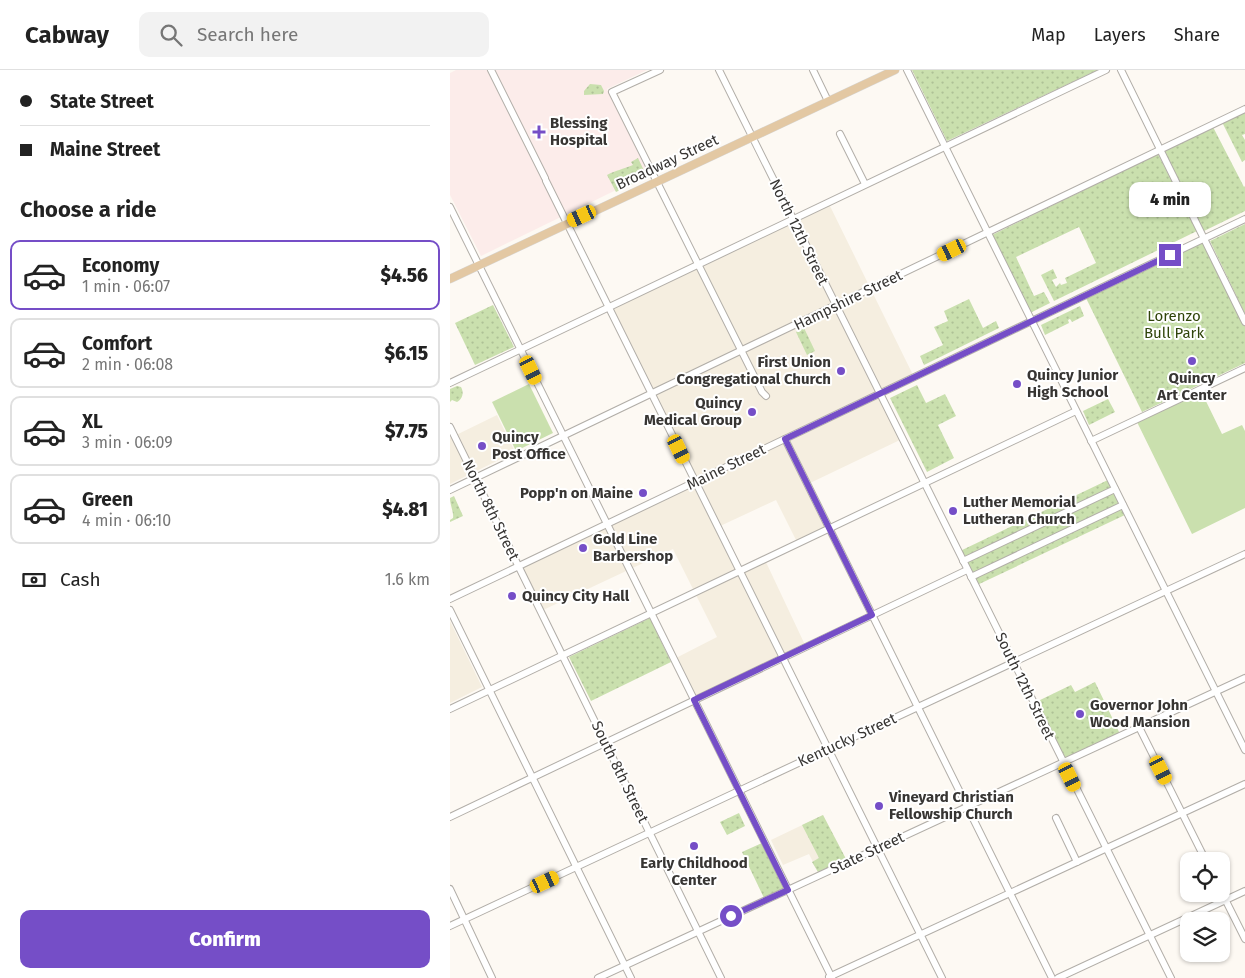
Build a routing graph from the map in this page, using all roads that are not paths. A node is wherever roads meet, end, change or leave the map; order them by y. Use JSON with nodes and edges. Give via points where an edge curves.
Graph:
{"nodes":[{"id":1,"x":491,"y":70,"type":"edge"},
{"id":2,"x":660,"y":70,"type":"edge"},
{"id":3,"x":719,"y":70,"type":"edge"},
{"id":4,"x":813,"y":70,"type":"edge"},
{"id":5,"x":895,"y":70,"type":"edge"},
{"id":6,"x":907,"y":70,"type":"edge"},
{"id":7,"x":1106,"y":70,"type":"edge"},
{"id":8,"x":1121,"y":70,"type":"edge"},
{"id":9,"x":828,"y":101,"type":"junction"},
{"id":10,"x":1245,"y":109,"type":"edge"},
{"id":11,"x":840,"y":134,"type":"dead end"},
{"id":12,"x":752,"y":138,"type":"junction"},
{"id":13,"x":945,"y":147,"type":"junction"},
{"id":14,"x":1160,"y":150,"type":"junction"},
{"id":15,"x":657,"y":182,"type":"junction"},
{"id":16,"x":865,"y":184,"type":"junction"},
{"id":17,"x":450,"y":207,"type":"edge"},
{"id":18,"x":792,"y":219,"type":"junction"},
{"id":19,"x":1245,"y":219,"type":"edge"},
{"id":20,"x":567,"y":224,"type":"junction"},
{"id":21,"x":987,"y":233,"type":"junction"},
{"id":22,"x":1204,"y":239,"type":"junction"},
{"id":23,"x":698,"y":264,"type":"junction"},
{"id":24,"x":479,"y":265,"type":"junction"},
{"id":25,"x":450,"y":279,"type":"edge"},
{"id":26,"x":836,"y":306,"type":"junction"},
{"id":27,"x":609,"y":307,"type":"junction"},
{"id":28,"x":1032,"y":321,"type":"junction"},
{"id":29,"x":1245,"y":322,"type":"edge"},
{"id":30,"x":521,"y":349,"type":"junction"},
{"id":31,"x":741,"y":351,"type":"junction"},
{"id":32,"x":1245,"y":368,"type":"edge"},
{"id":33,"x":450,"y":383,"type":"edge"},
{"id":34,"x":651,"y":394,"type":"junction"},
{"id":35,"x":880,"y":394,"type":"junction"},
{"id":36,"x":766,"y":396,"type":"dead end"},
{"id":37,"x":1076,"y":411,"type":"junction"},
{"id":38,"x":450,"y":427,"type":"edge"},
{"id":39,"x":563,"y":436,"type":"junction"},
{"id":40,"x":785,"y":439,"type":"junction"},
{"id":41,"x":1092,"y":441,"type":"junction"},
{"id":42,"x":475,"y":478,"type":"junction"},
{"id":43,"x":696,"y":482,"type":"junction"},
{"id":44,"x":924,"y":483,"type":"junction"},
{"id":45,"x":1115,"y":489,"type":"junction"},
{"id":46,"x":450,"y":490,"type":"edge"},
{"id":47,"x":1123,"y":505,"type":"junction"},
{"id":48,"x":607,"y":524,"type":"junction"},
{"id":49,"x":830,"y":529,"type":"junction"},
{"id":50,"x":1245,"y":554,"type":"edge"},
{"id":51,"x":963,"y":561,"type":"junction"},
{"id":52,"x":519,"y":566,"type":"junction"},
{"id":53,"x":967,"y":570,"type":"junction"},
{"id":54,"x":740,"y":571,"type":"junction"},
{"id":55,"x":971,"y":577,"type":"junction"},
{"id":56,"x":1166,"y":591,"type":"junction"},
{"id":57,"x":450,"y":599,"type":"edge"},
{"id":58,"x":450,"y":610,"type":"edge"},
{"id":59,"x":651,"y":614,"type":"junction"},
{"id":60,"x":872,"y":615,"type":"junction"},
{"id":61,"x":563,"y":656,"type":"junction"},
{"id":62,"x":783,"y":658,"type":"junction"},
{"id":63,"x":1014,"y":663,"type":"junction"},
{"id":64,"x":1245,"y":678,"type":"edge"},
{"id":65,"x":490,"y":690,"type":"junction"},
{"id":66,"x":1216,"y":692,"type":"junction"},
{"id":67,"x":694,"y":700,"type":"junction"},
{"id":68,"x":918,"y":707,"type":"junction"},
{"id":69,"x":450,"y":709,"type":"edge"},
{"id":70,"x":1139,"y":727,"type":"junction"},
{"id":71,"x":606,"y":742,"type":"junction"},
{"id":72,"x":828,"y":749,"type":"junction"},
{"id":73,"x":1245,"y":750,"type":"edge"},
{"id":74,"x":1063,"y":762,"type":"junction"},
{"id":75,"x":532,"y":777,"type":"junction"},
{"id":76,"x":1245,"y":784,"type":"edge"},
{"id":77,"x":739,"y":791,"type":"junction"},
{"id":78,"x":967,"y":807,"type":"junction"},
{"id":79,"x":1183,"y":813,"type":"junction"},
{"id":80,"x":450,"y":817,"type":"edge"},
{"id":81,"x":1056,"y":818,"type":"dead end"},
{"id":82,"x":650,"y":833,"type":"junction"},
{"id":83,"x":878,"y":848,"type":"junction"},
{"id":84,"x":1106,"y":849,"type":"junction"},
{"id":85,"x":1202,"y":852,"type":"edge"},
{"id":86,"x":1077,"y":862,"type":"junction"},
{"id":87,"x":577,"y":868,"type":"junction"},
{"id":88,"x":450,"y":889,"type":"edge"},
{"id":89,"x":788,"y":890,"type":"junction"},
{"id":90,"x":1245,"y":891,"type":"edge"},
{"id":91,"x":1010,"y":894,"type":"junction"},
{"id":92,"x":1230,"y":898,"type":"edge"},
{"id":93,"x":1222,"y":902,"type":"edge"},
{"id":94,"x":1227,"y":902,"type":"edge"},
{"id":95,"x":464,"y":919,"type":"junction"},
{"id":96,"x":450,"y":926,"type":"edge"},
{"id":97,"x":698,"y":932,"type":"junction"},
{"id":98,"x":920,"y":935,"type":"junction"},
{"id":99,"x":1149,"y":935,"type":"junction"},
{"id":100,"x":1245,"y":939,"type":"edge"},
{"id":101,"x":625,"y":966,"type":"junction"},
{"id":102,"x":492,"y":978,"type":"edge"},
{"id":103,"x":598,"y":978,"type":"edge"},
{"id":104,"x":631,"y":978,"type":"edge"},
{"id":105,"x":722,"y":978,"type":"edge"},
{"id":106,"x":830,"y":978,"type":"edge"},
{"id":107,"x":942,"y":978,"type":"edge"},
{"id":108,"x":1052,"y":978,"type":"edge"},
{"id":109,"x":1058,"y":978,"type":"edge"},
{"id":110,"x":1171,"y":978,"type":"edge"}],
"edges":[{"from":1,"to":20,"type":"street"},
{"from":2,"to":15,"type":"street","via":[[612,92]]},
{"from":3,"to":12,"type":"street","name":"North 12th Street"},
{"from":4,"to":9,"type":"street"},
{"from":5,"to":9,"type":"main road","name":"Broadway Street"},
{"from":6,"to":13,"type":"street"},
{"from":7,"to":13,"type":"street"},
{"from":8,"to":14,"type":"street"},
{"from":9,"to":12,"type":"main road","name":"Broadway Street"},
{"from":10,"to":14,"type":"street","name":"Hampshire Street"},
{"from":11,"to":16,"type":"street"},
{"from":12,"to":15,"type":"main road","name":"Broadway Street"},
{"from":12,"to":18,"type":"street","name":"North 12th Street"},
{"from":13,"to":16,"type":"street"},
{"from":13,"to":21,"type":"street"},
{"from":14,"to":21,"type":"street","name":"Hampshire Street"},
{"from":14,"to":22,"type":"street"},
{"from":15,"to":20,"type":"main road","name":"Broadway Street"},
{"from":15,"to":23,"type":"street"},
{"from":16,"to":18,"type":"street"},
{"from":17,"to":24,"type":"street"},
{"from":18,"to":23,"type":"street"},
{"from":18,"to":26,"type":"street","name":"North 12th Street"},
{"from":19,"to":22,"type":"street","name":"Maine Street"},
{"from":20,"to":24,"type":"main road","name":"Broadway Street"},
{"from":20,"to":27,"type":"street"},
{"from":21,"to":26,"type":"street","name":"Hampshire Street"},
{"from":21,"to":28,"type":"street"},
{"from":22,"to":28,"type":"street","name":"Maine Street"},
{"from":22,"to":29,"type":"street"},
{"from":23,"to":27,"type":"street"},
{"from":23,"to":31,"type":"street"},
{"from":24,"to":25,"type":"main road","name":"Broadway Street"},
{"from":24,"to":30,"type":"street"},
{"from":26,"to":31,"type":"street","name":"Hampshire Street"},
{"from":26,"to":35,"type":"street","name":"North 12th Street"},
{"from":27,"to":30,"type":"street"},
{"from":27,"to":34,"type":"street"},
{"from":28,"to":35,"type":"street","name":"Maine Street"},
{"from":28,"to":37,"type":"street"},
{"from":30,"to":33,"type":"street"},
{"from":30,"to":39,"type":"street"},
{"from":31,"to":34,"type":"street","name":"Hampshire Street"},
{"from":31,"to":36,"type":"street"},
{"from":32,"to":41,"type":"street"},
{"from":34,"to":39,"type":"street","name":"Hampshire Street"},
{"from":34,"to":43,"type":"street"},
{"from":35,"to":40,"type":"street","name":"Maine Street"},
{"from":35,"to":44,"type":"street","name":"South 12th Street"},
{"from":37,"to":41,"type":"street"},
{"from":37,"to":44,"type":"street"},
{"from":38,"to":42,"type":"street","name":"North 8th Street"},
{"from":39,"to":42,"type":"street","name":"Hampshire Street"},
{"from":39,"to":48,"type":"street"},
{"from":40,"to":43,"type":"street","name":"Maine Street"},
{"from":40,"to":49,"type":"street"},
{"from":41,"to":45,"type":"street"},
{"from":42,"to":46,"type":"street","name":"Hampshire Street"},
{"from":42,"to":52,"type":"street","name":"North 8th Street"},
{"from":43,"to":48,"type":"street","name":"Maine Street"},
{"from":43,"to":54,"type":"street"},
{"from":44,"to":49,"type":"street"},
{"from":44,"to":51,"type":"street","name":"South 12th Street"},
{"from":45,"to":47,"type":"street"},
{"from":45,"to":51,"type":"street"},
{"from":47,"to":55,"type":"street"},
{"from":47,"to":56,"type":"street"},
{"from":48,"to":52,"type":"street","name":"Maine Street"},
{"from":48,"to":59,"type":"street"},
{"from":49,"to":54,"type":"street"},
{"from":49,"to":60,"type":"street"},
{"from":50,"to":56,"type":"street","name":"Kentucky Street"},
{"from":51,"to":53,"type":"street","name":"South 12th Street"},
{"from":52,"to":57,"type":"street","name":"Maine Street"},
{"from":52,"to":61,"type":"street","name":"South 8th Street"},
{"from":53,"to":55,"type":"street","name":"South 12th Street"},
{"from":53,"to":60,"type":"street"},
{"from":54,"to":59,"type":"street"},
{"from":54,"to":62,"type":"street"},
{"from":55,"to":63,"type":"street","name":"South 12th Street"},
{"from":56,"to":63,"type":"street","name":"Kentucky Street"},
{"from":56,"to":66,"type":"street"},
{"from":58,"to":65,"type":"street"},
{"from":59,"to":61,"type":"street"},
{"from":59,"to":67,"type":"street"},
{"from":60,"to":62,"type":"street"},
{"from":60,"to":68,"type":"street"},
{"from":61,"to":65,"type":"street"},
{"from":61,"to":71,"type":"street","name":"South 8th Street"},
{"from":62,"to":67,"type":"street"},
{"from":62,"to":72,"type":"street"},
{"from":63,"to":68,"type":"street","name":"Kentucky Street"},
{"from":63,"to":74,"type":"street","name":"South 12th Street"},
{"from":64,"to":66,"type":"street","name":"State Street"},
{"from":65,"to":69,"type":"street"},
{"from":65,"to":75,"type":"street"},
{"from":66,"to":70,"type":"street","name":"State Street"},
{"from":66,"to":73,"type":"street"},
{"from":67,"to":71,"type":"street"},
{"from":67,"to":77,"type":"street"},
{"from":68,"to":72,"type":"street","name":"Kentucky Street"},
{"from":68,"to":78,"type":"street"},
{"from":70,"to":74,"type":"street","name":"State Street"},
{"from":70,"to":79,"type":"street"},
{"from":71,"to":75,"type":"street"},
{"from":71,"to":82,"type":"street","name":"South 8th Street"},
{"from":72,"to":77,"type":"street","name":"Kentucky Street"},
{"from":72,"to":83,"type":"street"},
{"from":74,"to":78,"type":"street","name":"State Street"},
{"from":74,"to":84,"type":"street","name":"South 12th Street"},
{"from":75,"to":80,"type":"street"},
{"from":75,"to":87,"type":"street"},
{"from":76,"to":79,"type":"street"},
{"from":77,"to":82,"type":"street","name":"Kentucky Street"},
{"from":77,"to":89,"type":"street"},
{"from":78,"to":83,"type":"street","name":"State Street"},
{"from":78,"to":91,"type":"street"},
{"from":79,"to":84,"type":"street"},
{"from":79,"to":85,"type":"street"},
{"from":81,"to":86,"type":"street"},
{"from":82,"to":87,"type":"street","name":"Kentucky Street"},
{"from":82,"to":97,"type":"street","name":"South 8th Street"},
{"from":83,"to":89,"type":"street","name":"State Street"},
{"from":83,"to":98,"type":"street"},
{"from":84,"to":86,"type":"street"},
{"from":84,"to":99,"type":"street","name":"South 12th Street"},
{"from":86,"to":91,"type":"street"},
{"from":87,"to":95,"type":"street","name":"Kentucky Street"},
{"from":87,"to":101,"type":"street"},
{"from":88,"to":95,"type":"street"},
{"from":89,"to":97,"type":"street","name":"State Street"},
{"from":89,"to":106,"type":"street"},
{"from":90,"to":92,"type":"street"},
{"from":91,"to":98,"type":"street"},
{"from":91,"to":108,"type":"street"},
{"from":93,"to":99,"type":"street"},
{"from":94,"to":100,"type":"street"},
{"from":95,"to":96,"type":"street","name":"Kentucky Street"},
{"from":95,"to":102,"type":"street"},
{"from":97,"to":101,"type":"street","name":"State Street"},
{"from":97,"to":105,"type":"street","name":"South 8th Street"},
{"from":98,"to":106,"type":"street"},
{"from":98,"to":107,"type":"street"},
{"from":99,"to":109,"type":"street"},
{"from":99,"to":110,"type":"street","name":"South 12th Street"},
{"from":101,"to":103,"type":"street","name":"State Street"},
{"from":101,"to":104,"type":"street"}]}
